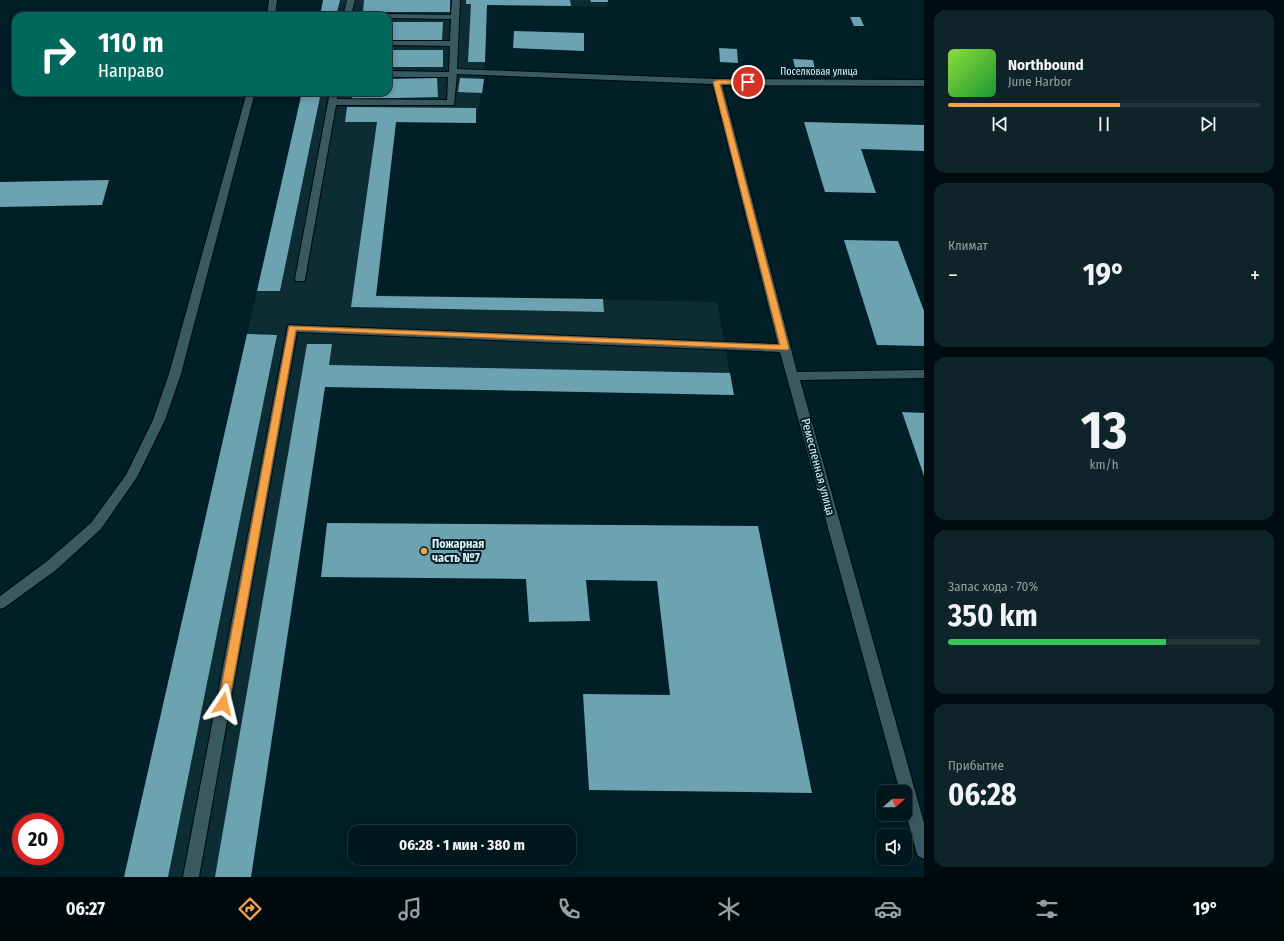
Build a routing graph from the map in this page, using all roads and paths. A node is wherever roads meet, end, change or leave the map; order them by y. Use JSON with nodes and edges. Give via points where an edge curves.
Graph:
{"nodes":[{"id":1,"x":273,"y":0,"type":"edge"},
{"id":2,"x":350,"y":0,"type":"edge"},
{"id":3,"x":456,"y":0,"type":"edge"},
{"id":4,"x":272,"y":12,"type":"edge"},
{"id":5,"x":348,"y":12,"type":"edge"},
{"id":6,"x":392,"y":16,"type":"edge"},
{"id":7,"x":455,"y":17,"type":"junction"},
{"id":8,"x":392,"y":43,"type":"edge"},
{"id":9,"x":454,"y":44,"type":"junction"},
{"id":10,"x":453,"y":73,"type":"junction"},
{"id":11,"x":392,"y":74,"type":"edge"},
{"id":12,"x":717,"y":82,"type":"junction"},
{"id":13,"x":924,"y":83,"type":"edge"},
{"id":14,"x":250,"y":96,"type":"edge"},
{"id":15,"x":333,"y":96,"type":"edge"},
{"id":16,"x":332,"y":102,"type":"junction"},
{"id":17,"x":300,"y":280,"type":"dead end"},
{"id":18,"x":785,"y":348,"type":"junction"},
{"id":19,"x":924,"y":374,"type":"edge"},
{"id":20,"x":793,"y":376,"type":"junction"},
{"id":21,"x":0,"y":603,"type":"edge"},
{"id":22,"x":924,"y":851,"type":"edge"},
{"id":23,"x":191,"y":877,"type":"edge"}],
"edges":[{"from":1,"to":4,"type":"street"},
{"from":2,"to":5,"type":"street"},
{"from":3,"to":7,"type":"street"},
{"from":6,"to":7,"type":"street"},
{"from":7,"to":9,"type":"street"},
{"from":8,"to":9,"type":"street"},
{"from":9,"to":10,"type":"street"},
{"from":10,"to":11,"type":"street","name":"Поселковая улица"},
{"from":10,"to":12,"type":"street","name":"Поселковая улица"},
{"from":10,"to":16,"type":"street","via":[[451,103]]},
{"from":12,"to":13,"type":"street","name":"Поселковая улица"},
{"from":12,"to":18,"type":"street","name":"Ремесленная улица"},
{"from":14,"to":21,"type":"street","via":[[175,374],[159,420],[131,477],[96,526],[51,566]]},
{"from":15,"to":16,"type":"street"},
{"from":16,"to":17,"type":"street"},
{"from":18,"to":20,"type":"street","name":"Ремесленная улица"},
{"from":18,"to":23,"type":"street","via":[[292,328]]},
{"from":19,"to":20,"type":"street"},
{"from":20,"to":22,"type":"street","name":"Ремесленная улица"}]}
